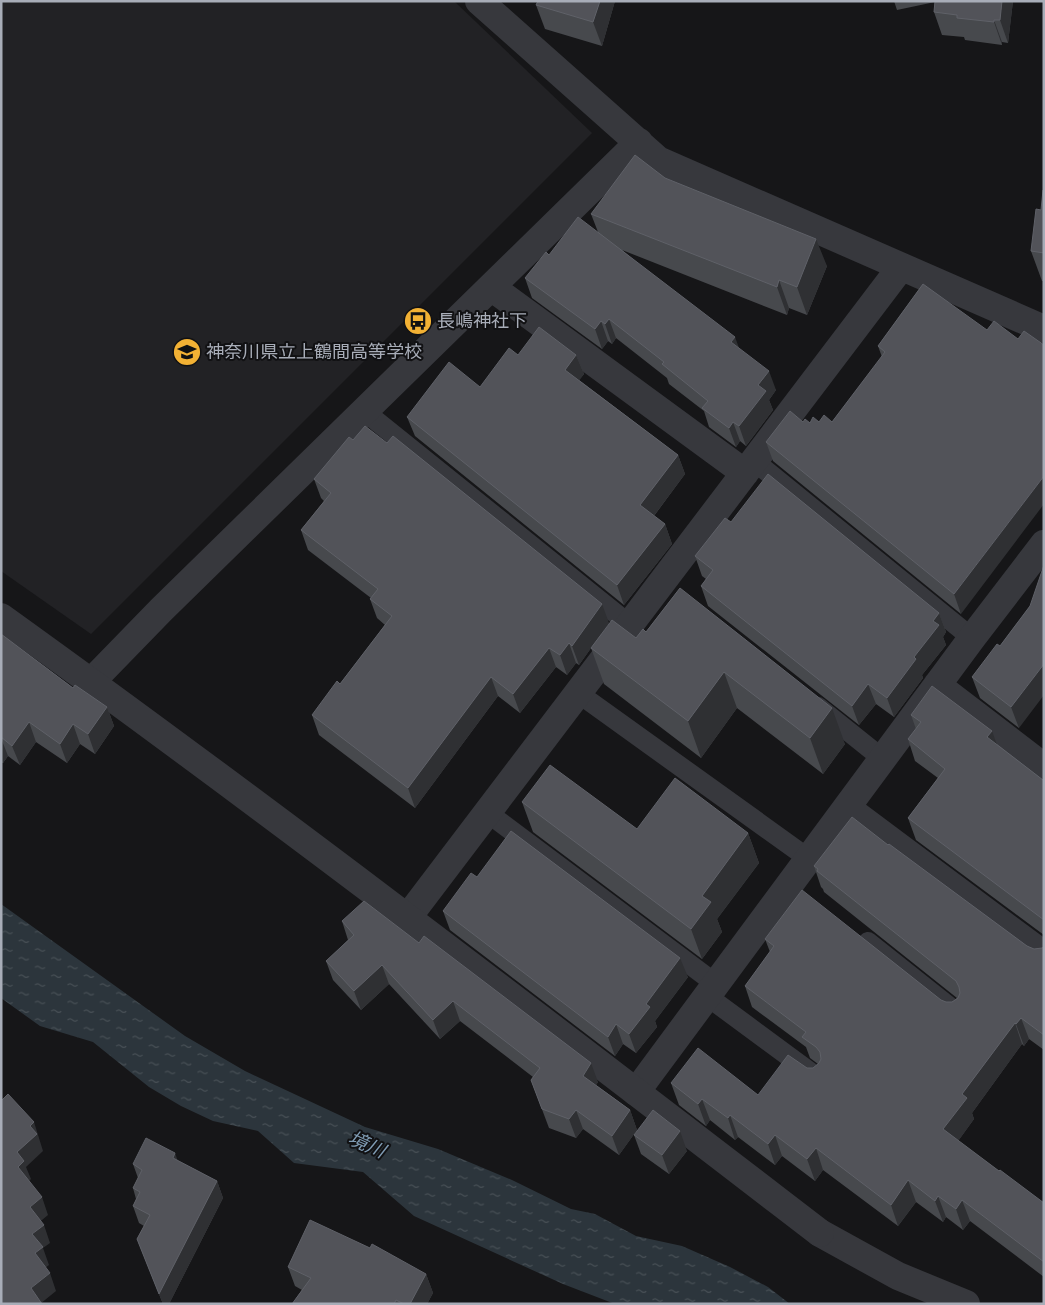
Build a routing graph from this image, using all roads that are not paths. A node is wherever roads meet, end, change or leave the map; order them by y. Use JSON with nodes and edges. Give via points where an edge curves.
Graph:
{"nodes":[{"id":1,"x":479,"y":1,"type":"edge"},
{"id":2,"x":638,"y":142,"type":"junction"},
{"id":3,"x":901,"y":267,"type":"junction"},
{"id":4,"x":491,"y":287,"type":"junction"},
{"id":5,"x":1044,"y":329,"type":"edge"},
{"id":6,"x":364,"y":411,"type":"junction"},
{"id":7,"x":749,"y":467,"type":"junction"},
{"id":8,"x":1042,"y":549,"type":"edge"},
{"id":9,"x":1,"y":617,"type":"edge"},
{"id":10,"x":630,"y":625,"type":"junction"},
{"id":11,"x":972,"y":638,"type":"junction"},
{"id":12,"x":91,"y":682,"type":"junction"},
{"id":13,"x":937,"y":685,"type":"junction"},
{"id":14,"x":578,"y":693,"type":"junction"},
{"id":15,"x":806,"y":698,"type":"edge"},
{"id":16,"x":883,"y":759,"type":"junction"},
{"id":17,"x":1044,"y":767,"type":"edge"},
{"id":18,"x":847,"y":808,"type":"junction"},
{"id":19,"x":488,"y":813,"type":"junction"},
{"id":20,"x":809,"y":859,"type":"junction"},
{"id":21,"x":408,"y":917,"type":"junction"},
{"id":22,"x":855,"y":932,"type":"edge"},
{"id":23,"x":1044,"y":956,"type":"edge"},
{"id":24,"x":712,"y":990,"type":"junction"},
{"id":25,"x":956,"y":1012,"type":"edge"},
{"id":26,"x":817,"y":1078,"type":"edge"},
{"id":27,"x":636,"y":1092,"type":"junction"},
{"id":28,"x":966,"y":1304,"type":"edge"}],
"edges":[{"from":1,"to":2,"type":"street"},
{"from":2,"to":3,"type":"street","via":[[658,160]]},
{"from":2,"to":4,"type":"street"},
{"from":3,"to":5,"type":"street"},
{"from":3,"to":7,"type":"street"},
{"from":4,"to":6,"type":"street"},
{"from":4,"to":7,"type":"street"},
{"from":6,"to":10,"type":"lane"},
{"from":6,"to":12,"type":"street"},
{"from":7,"to":10,"type":"street","via":[[669,590]]},
{"from":7,"to":11,"type":"lane"},
{"from":8,"to":11,"type":"street"},
{"from":9,"to":12,"type":"street"},
{"from":10,"to":14,"type":"street"},
{"from":11,"to":13,"type":"street"},
{"from":12,"to":21,"type":"street"},
{"from":13,"to":16,"type":"street"},
{"from":13,"to":17,"type":"street"},
{"from":14,"to":19,"type":"street"},
{"from":14,"to":20,"type":"lane"},
{"from":15,"to":16,"type":"lane"},
{"from":16,"to":18,"type":"street"},
{"from":18,"to":20,"type":"street"},
{"from":18,"to":23,"type":"street"},
{"from":19,"to":21,"type":"street"},
{"from":19,"to":24,"type":"lane"},
{"from":20,"to":24,"type":"street","via":[[800,888]]},
{"from":21,"to":27,"type":"street"},
{"from":22,"to":25,"type":"lane"},
{"from":24,"to":26,"type":"lane"},
{"from":24,"to":27,"type":"street"},
{"from":27,"to":28,"type":"street","via":[[820,1233],[898,1276]]}]}
